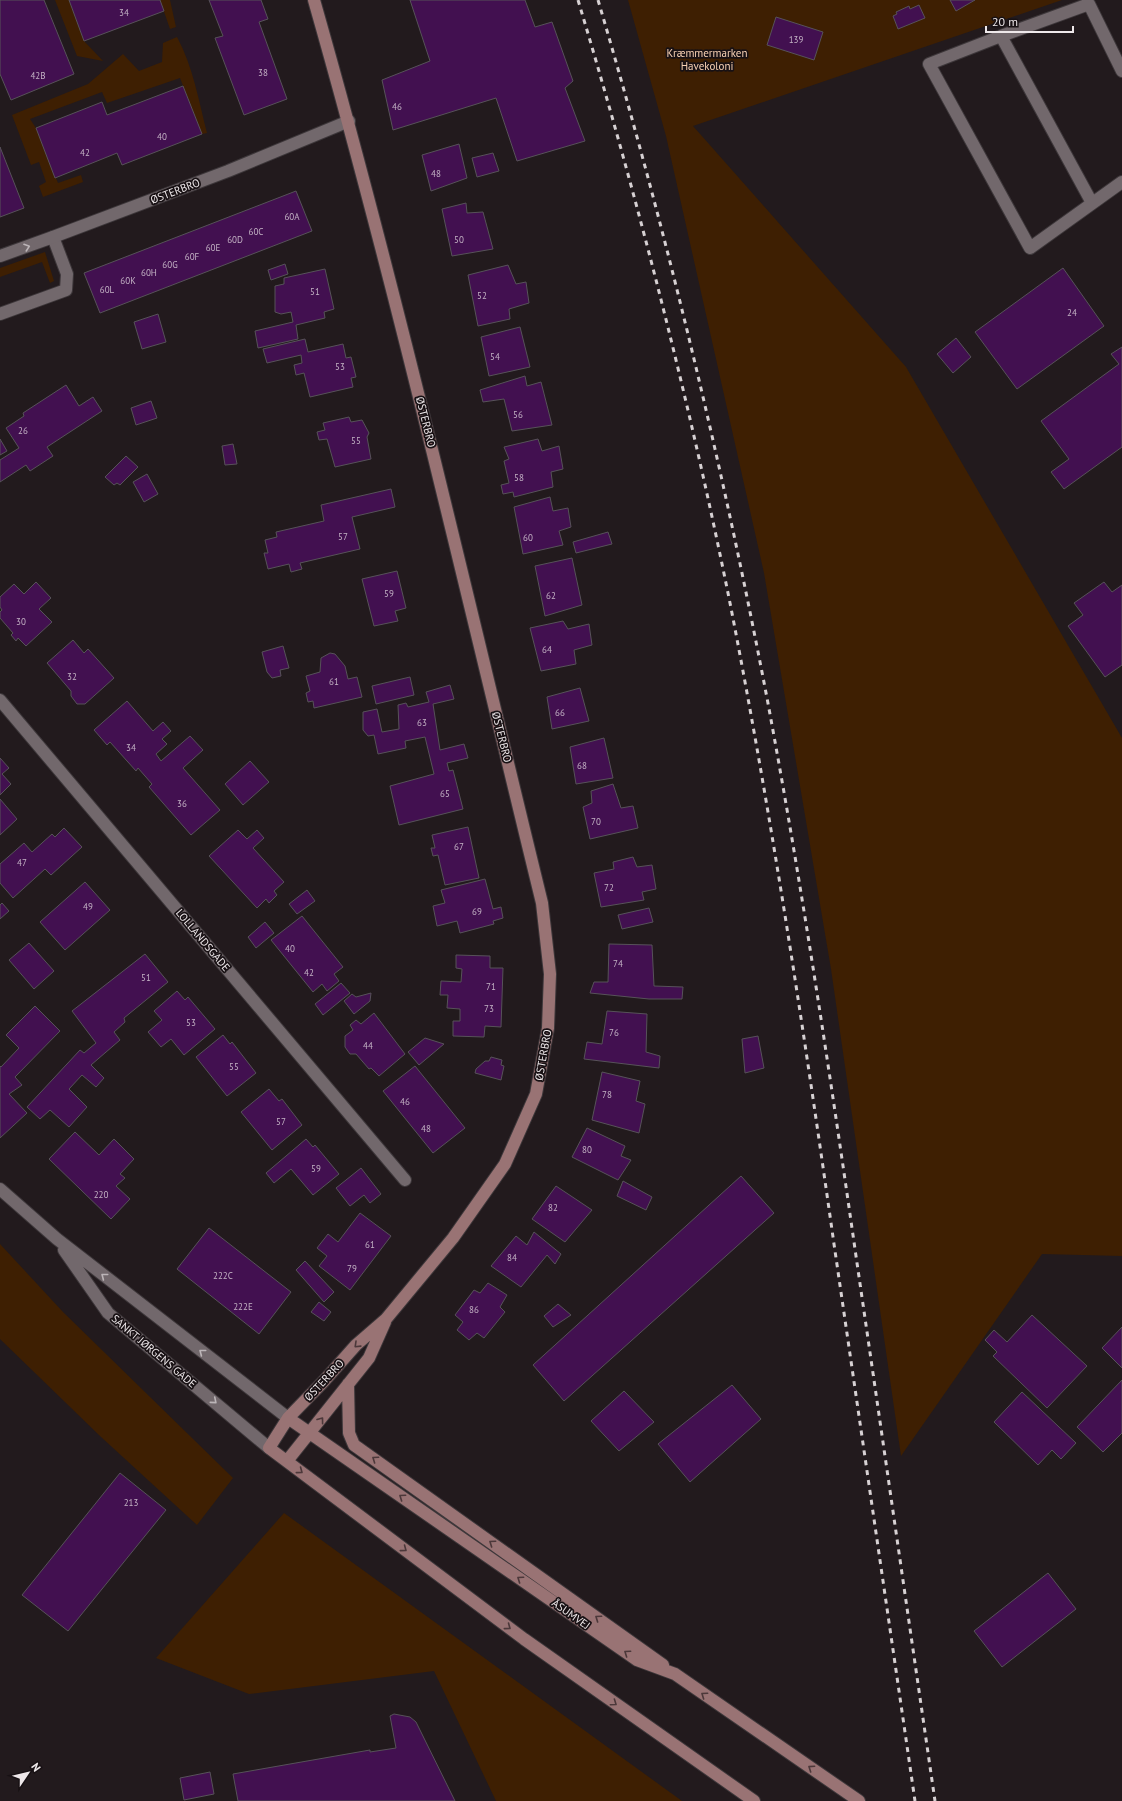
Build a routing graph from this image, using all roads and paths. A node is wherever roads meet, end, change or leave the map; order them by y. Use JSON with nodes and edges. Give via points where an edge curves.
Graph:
{"nodes":[{"id":1,"x":314,"y":0,"type":"edge"},
{"id":2,"x":1001,"y":36,"type":"junction"},
{"id":3,"x":1122,"y":71,"type":"edge"},
{"id":4,"x":349,"y":121,"type":"junction"},
{"id":5,"x":1122,"y":182,"type":"edge"},
{"id":6,"x":1092,"y":203,"type":"junction"},
{"id":7,"x":53,"y":237,"type":"junction"},
{"id":8,"x":0,"y":256,"type":"edge"},
{"id":9,"x":0,"y":314,"type":"edge"},
{"id":10,"x":0,"y":700,"type":"edge"},
{"id":11,"x":405,"y":1180,"type":"dead end"},
{"id":12,"x":0,"y":1188,"type":"edge"},
{"id":13,"x":57,"y":1239,"type":"junction"},
{"id":14,"x":386,"y":1319,"type":"junction"},
{"id":15,"x":348,"y":1384,"type":"junction"},
{"id":16,"x":288,"y":1418,"type":"junction"},
{"id":17,"x":310,"y":1434,"type":"junction"},
{"id":18,"x":269,"y":1448,"type":"junction"},
{"id":19,"x":287,"y":1461,"type":"junction"},
{"id":20,"x":676,"y":1674,"type":"junction"},
{"id":21,"x":754,"y":1801,"type":"edge"},
{"id":22,"x":859,"y":1801,"type":"edge"}],
"edges":[{"from":1,"to":4,"type":"street","name":"ØSTERBRO"},
{"from":2,"to":3,"type":"street","via":[[1089,4]]},
{"from":2,"to":6,"type":"street"},
{"from":2,"to":6,"type":"street","via":[[928,64],[1030,248]]},
{"from":4,"to":7,"type":"street","name":"ØSTERBRO","via":[[228,171]]},
{"from":4,"to":14,"type":"street","name":"ØSTERBRO","via":[[438,472],[542,903],[550,974],[548,1028],[536,1094],[505,1164],[452,1238]]},
{"from":5,"to":6,"type":"street"},
{"from":8,"to":7,"type":"street","name":"ØSTERBRO","one_way":true},
{"from":7,"to":9,"type":"street","via":[[67,274],[66,290]]},
{"from":10,"to":11,"type":"street","name":"LOLLANDSGADE"},
{"from":12,"to":13,"type":"street","name":"SANKT JØRGENS GADE"},
{"from":16,"to":13,"type":"street","name":"SANKT JØRGENS GADE","one_way":true},
{"from":13,"to":18,"type":"street","name":"SANKT JØRGENS GADE","one_way":true,"via":[[108,1313]]},
{"from":14,"to":15,"type":"street","name":"ØSTERBRO","via":[[369,1358]]},
{"from":14,"to":16,"type":"street","name":"ØSTERBRO","one_way":true,"via":[[356,1345]]},
{"from":17,"to":15,"type":"street","name":"ØSTERBRO","one_way":true},
{"from":20,"to":15,"type":"street","one_way":true,"via":[[354,1445],[350,1433]]},
{"from":16,"to":17,"type":"street","name":"ÅSUMVEJ"},
{"from":16,"to":18,"type":"street","name":"ØSTERBRO"},
{"from":17,"to":19,"type":"street","name":"ØSTERBRO"},
{"from":20,"to":17,"type":"street","name":"ÅSUMVEJ","one_way":true,"via":[[637,1660]]},
{"from":18,"to":19,"type":"street"},
{"from":19,"to":21,"type":"street","one_way":true,"via":[[524,1639]]},
{"from":22,"to":20,"type":"street","name":"ÅSUMVEJ","one_way":true}]}
